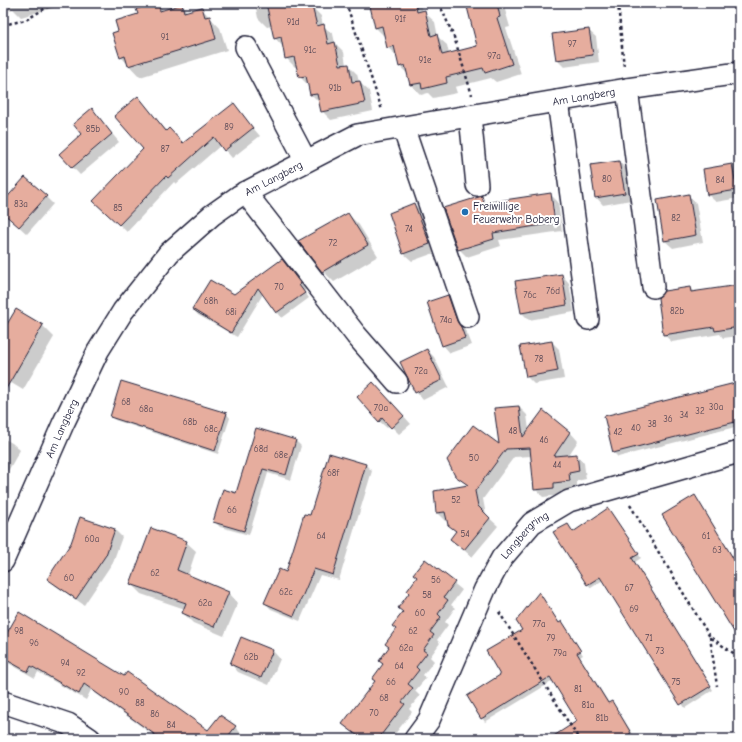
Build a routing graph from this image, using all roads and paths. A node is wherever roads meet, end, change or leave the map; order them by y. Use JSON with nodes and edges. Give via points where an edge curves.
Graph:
{"nodes":[{"id":1,"x":54,"y":3,"type":"edge"},
{"id":2,"x":346,"y":3,"type":"edge"},
{"id":3,"x":439,"y":3,"type":"edge"},
{"id":4,"x":618,"y":3,"type":"edge"},
{"id":5,"x":3,"y":25,"type":"edge"},
{"id":6,"x":246,"y":47,"type":"dead end"},
{"id":7,"x":622,"y":50,"type":"dead end"},
{"id":8,"x":739,"y":73,"type":"edge"},
{"id":9,"x":628,"y":89,"type":"junction"},
{"id":10,"x":558,"y":101,"type":"junction"},
{"id":11,"x":474,"y":115,"type":"junction"},
{"id":12,"x":396,"y":128,"type":"junction"},
{"id":13,"x":306,"y":161,"type":"junction"},
{"id":14,"x":477,"y":185,"type":"dead end"},
{"id":15,"x":245,"y":192,"type":"junction"},
{"id":16,"x":653,"y":287,"type":"dead end"},
{"id":17,"x":468,"y":317,"type":"dead end"},
{"id":18,"x":588,"y":319,"type":"dead end"},
{"id":19,"x":397,"y":382,"type":"dead end"},
{"id":20,"x":739,"y":452,"type":"edge"},
{"id":21,"x":619,"y":487,"type":"junction"},
{"id":22,"x":3,"y":561,"type":"edge"},
{"id":23,"x":485,"y":589,"type":"junction"},
{"id":24,"x":710,"y":637,"type":"junction"},
{"id":25,"x":739,"y":657,"type":"edge"},
{"id":26,"x":717,"y":686,"type":"dead end"},
{"id":27,"x":3,"y":702,"type":"edge"},
{"id":28,"x":90,"y":739,"type":"edge"},
{"id":29,"x":415,"y":739,"type":"edge"},
{"id":30,"x":579,"y":739,"type":"edge"}],
"edges":[{"from":1,"to":5,"type":"path","via":[[26,20]]},
{"from":2,"to":12,"type":"path"},
{"from":3,"to":11,"type":"path","via":[[454,37]]},
{"from":4,"to":7,"type":"path"},
{"from":6,"to":13,"type":"street"},
{"from":8,"to":9,"type":"street","name":"Am Langberg"},
{"from":9,"to":10,"type":"street","name":"Am Langberg"},
{"from":9,"to":16,"type":"street"},
{"from":10,"to":11,"type":"street","name":"Am Langberg"},
{"from":10,"to":18,"type":"street"},
{"from":11,"to":12,"type":"street","name":"Am Langberg"},
{"from":11,"to":14,"type":"street"},
{"from":12,"to":13,"type":"street","name":"Am Langberg","via":[[357,135]]},
{"from":12,"to":17,"type":"street"},
{"from":13,"to":15,"type":"street","name":"Am Langberg"},
{"from":15,"to":19,"type":"street","via":[[356,335]]},
{"from":15,"to":22,"type":"street","name":"Am Langberg","via":[[212,215],[169,253],[123,311],[98,351]]},
{"from":20,"to":21,"type":"street","name":"Langbergring"},
{"from":21,"to":23,"type":"street","name":"Langbergring","via":[[569,501],[532,523],[502,558]]},
{"from":21,"to":24,"type":"path"},
{"from":23,"to":29,"type":"street","name":"Langbergring","via":[[429,720]]},
{"from":23,"to":30,"type":"path"},
{"from":24,"to":25,"type":"path"},
{"from":24,"to":26,"type":"path"},
{"from":27,"to":28,"type":"street","via":[[68,724]]}]}
